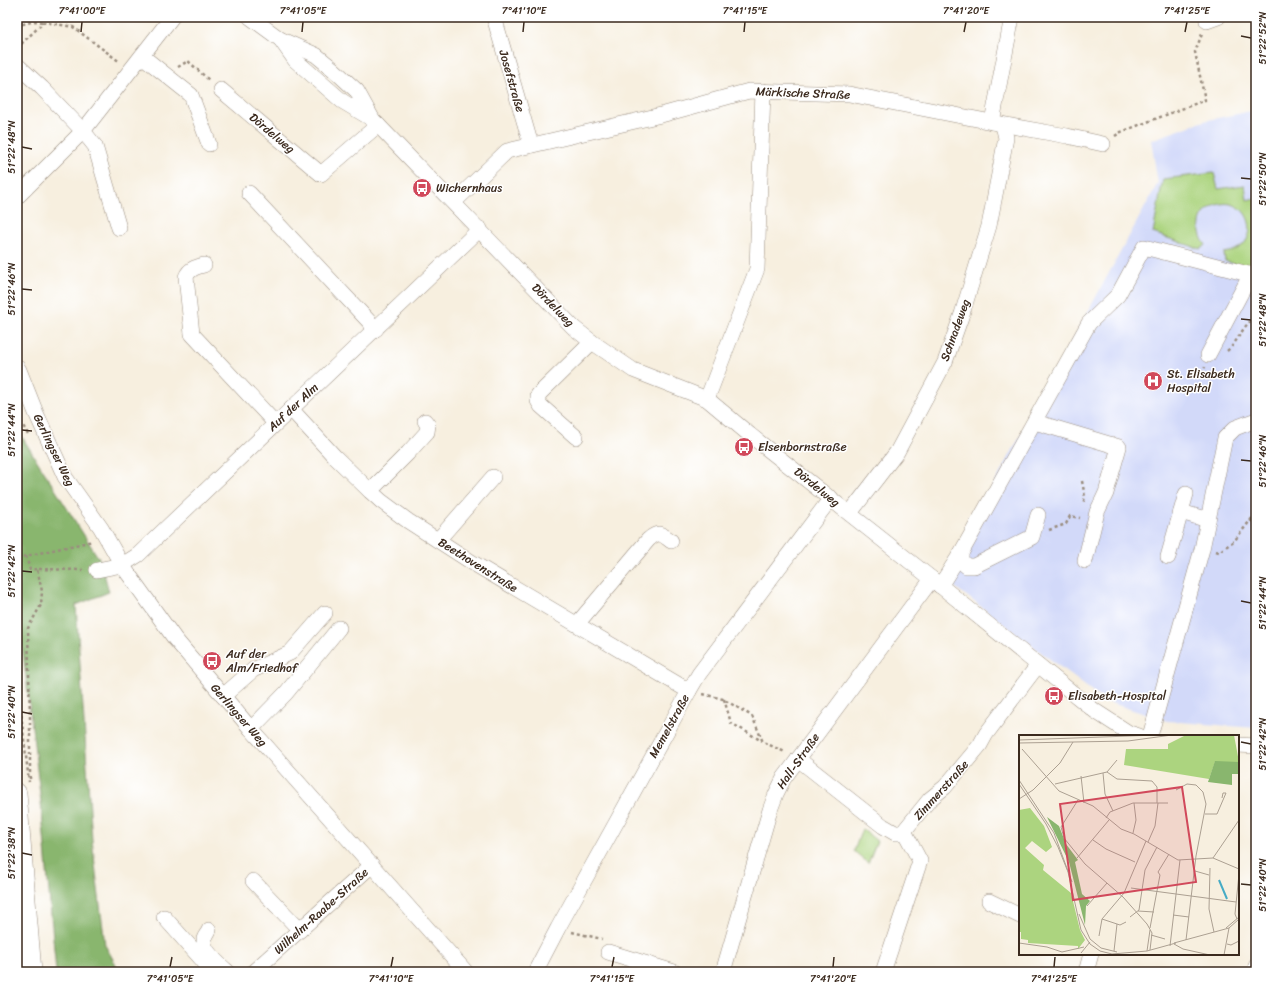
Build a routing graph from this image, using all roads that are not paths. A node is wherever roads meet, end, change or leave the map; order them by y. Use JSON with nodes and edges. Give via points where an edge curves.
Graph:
{"nodes":[{"id":1,"x":172,"y":17,"type":"edge"},
{"id":2,"x":250,"y":17,"type":"edge"},
{"id":3,"x":494,"y":17,"type":"edge"},
{"id":4,"x":1012,"y":17,"type":"edge"},
{"id":5,"x":142,"y":56,"type":"junction"},
{"id":6,"x":17,"y":65,"type":"edge"},
{"id":7,"x":221,"y":90,"type":"road end"},
{"id":8,"x":763,"y":91,"type":"junction"},
{"id":9,"x":375,"y":122,"type":"junction"},
{"id":10,"x":997,"y":123,"type":"junction"},
{"id":11,"x":83,"y":131,"type":"junction"},
{"id":12,"x":209,"y":144,"type":"dead end"},
{"id":13,"x":1103,"y":144,"type":"road end"},
{"id":14,"x":531,"y":145,"type":"junction"},
{"id":15,"x":249,"y":193,"type":"dead end"},
{"id":16,"x":17,"y":197,"type":"edge"},
{"id":17,"x":454,"y":202,"type":"junction"},
{"id":18,"x":119,"y":228,"type":"dead end"},
{"id":19,"x":480,"y":229,"type":"junction"},
{"id":20,"x":204,"y":265,"type":"dead end"},
{"id":21,"x":1254,"y":275,"type":"edge"},
{"id":22,"x":376,"y":329,"type":"junction"},
{"id":23,"x":592,"y":342,"type":"junction"},
{"id":24,"x":1208,"y":355,"type":"dead end"},
{"id":25,"x":17,"y":367,"type":"edge"},
{"id":26,"x":708,"y":399,"type":"junction"},
{"id":27,"x":291,"y":409,"type":"junction"},
{"id":28,"x":1256,"y":420,"type":"edge"},
{"id":29,"x":425,"y":421,"type":"dead end"},
{"id":30,"x":1035,"y":422,"type":"junction"},
{"id":31,"x":276,"y":423,"type":"junction"},
{"id":32,"x":576,"y":437,"type":"dead end"},
{"id":33,"x":493,"y":477,"type":"dead end"},
{"id":34,"x":370,"y":491,"type":"junction"},
{"id":35,"x":1186,"y":494,"type":"dead end"},
{"id":36,"x":831,"y":498,"type":"junction"},
{"id":37,"x":1181,"y":512,"type":"junction"},
{"id":38,"x":850,"y":513,"type":"junction"},
{"id":39,"x":1038,"y":515,"type":"dead end"},
{"id":40,"x":1208,"y":520,"type":"junction"},
{"id":41,"x":438,"y":540,"type":"junction"},
{"id":42,"x":671,"y":541,"type":"dead end"},
{"id":43,"x":961,"y":553,"type":"junction"},
{"id":44,"x":1168,"y":557,"type":"dead end"},
{"id":45,"x":1084,"y":561,"type":"dead end"},
{"id":46,"x":122,"y":565,"type":"junction"},
{"id":47,"x":97,"y":570,"type":"road end"},
{"id":48,"x":936,"y":582,"type":"junction"},
{"id":49,"x":325,"y":613,"type":"dead end"},
{"id":50,"x":577,"y":624,"type":"junction"},
{"id":51,"x":339,"y":628,"type":"dead end"},
{"id":52,"x":1038,"y":665,"type":"junction"},
{"id":53,"x":688,"y":691,"type":"junction"},
{"id":54,"x":223,"y":696,"type":"junction"},
{"id":55,"x":251,"y":729,"type":"junction"},
{"id":56,"x":1136,"y":735,"type":"edge"},
{"id":57,"x":1150,"y":735,"type":"edge"},
{"id":58,"x":1239,"y":745,"type":"edge"},
{"id":59,"x":1256,"y":746,"type":"edge"},
{"id":60,"x":798,"y":759,"type":"junction"},
{"id":61,"x":23,"y":789,"type":"edge"},
{"id":62,"x":899,"y":833,"type":"dead end"},
{"id":63,"x":372,"y":865,"type":"junction"},
{"id":64,"x":253,"y":881,"type":"dead end"},
{"id":65,"x":989,"y":902,"type":"dead end"},
{"id":66,"x":1019,"y":916,"type":"edge"},
{"id":67,"x":164,"y":917,"type":"dead end"},
{"id":68,"x":210,"y":930,"type":"dead end"},
{"id":69,"x":300,"y":930,"type":"junction"},
{"id":70,"x":608,"y":952,"type":"road end"},
{"id":71,"x":1091,"y":955,"type":"edge"},
{"id":72,"x":1256,"y":966,"type":"edge"},
{"id":73,"x":32,"y":972,"type":"edge"},
{"id":74,"x":213,"y":972,"type":"edge"},
{"id":75,"x":228,"y":972,"type":"edge"},
{"id":76,"x":253,"y":972,"type":"edge"},
{"id":77,"x":466,"y":972,"type":"edge"},
{"id":78,"x":535,"y":972,"type":"edge"},
{"id":79,"x":674,"y":972,"type":"edge"},
{"id":80,"x":723,"y":972,"type":"edge"},
{"id":81,"x":883,"y":972,"type":"edge"},
{"id":82,"x":1086,"y":972,"type":"edge"},
{"id":83,"x":1254,"y":972,"type":"edge"}],
"edges":[{"from":1,"to":5,"type":"street"},
{"from":2,"to":9,"type":"street","name":"Dördelweg","via":[[280,39],[295,60],[342,102]]},
{"from":3,"to":14,"type":"street","name":"Josefstraße"},
{"from":4,"to":10,"type":"street","name":"Schnadeweg"},
{"from":5,"to":11,"type":"street"},
{"from":5,"to":12,"type":"street","via":[[191,94]]},
{"from":6,"to":11,"type":"street"},
{"from":7,"to":9,"type":"street","name":"Dördelweg","via":[[321,174]]},
{"from":8,"to":10,"type":"street","name":"Märkische Straße","via":[[849,94]]},
{"from":8,"to":14,"type":"street","name":"Märkische Straße","via":[[749,91],[661,115]]},
{"from":8,"to":26,"type":"street","via":[[757,269]]},
{"from":9,"to":17,"type":"street","name":"Dördelweg"},
{"from":10,"to":13,"type":"street","name":"Märkische Straße"},
{"from":10,"to":38,"type":"street","name":"Schnadeweg","via":[[1006,138],[989,226],[945,362],[897,452]]},
{"from":11,"to":16,"type":"street"},
{"from":11,"to":18,"type":"street","via":[[95,146]]},
{"from":14,"to":17,"type":"street","name":"Märkische Straße","via":[[507,151]]},
{"from":15,"to":22,"type":"street"},
{"from":17,"to":19,"type":"street","name":"Dördelweg"},
{"from":19,"to":22,"type":"street","name":"Auf der Alm"},
{"from":19,"to":23,"type":"street","name":"Dördelweg","via":[[574,328]]},
{"from":20,"to":31,"type":"street","via":[[192,269],[186,277],[192,334]]},
{"from":21,"to":24,"type":"street"},
{"from":21,"to":30,"type":"street","name":"Hall-Straße","via":[[1213,258],[1144,247],[1118,295],[1089,323]]},
{"from":22,"to":27,"type":"street","name":"Auf der Alm"},
{"from":23,"to":26,"type":"street","name":"Dördelweg","via":[[633,370]]},
{"from":23,"to":32,"type":"street","via":[[538,395],[541,406]]},
{"from":25,"to":46,"type":"street","name":"Gerlingser Weg","via":[[65,477],[107,538]]},
{"from":26,"to":36,"type":"street","name":"Dördelweg"},
{"from":27,"to":31,"type":"street","name":"Auf der Alm"},
{"from":27,"to":34,"type":"street","name":"Beethovenstraße"},
{"from":28,"to":40,"type":"street","via":[[1235,428],[1225,438]]},
{"from":29,"to":34,"type":"street","via":[[428,425],[427,432]]},
{"from":30,"to":43,"type":"street","name":"Hall-Straße"},
{"from":30,"to":45,"type":"street","via":[[1119,447],[1106,493],[1097,512],[1087,520]]},
{"from":31,"to":46,"type":"street","name":"Auf der Alm","via":[[138,555]]},
{"from":33,"to":41,"type":"street"},
{"from":34,"to":41,"type":"street","name":"Beethovenstraße","via":[[408,521]]},
{"from":35,"to":37,"type":"street"},
{"from":36,"to":38,"type":"street","name":"Dördelweg"},
{"from":36,"to":53,"type":"street","name":"Memelstraße"},
{"from":37,"to":40,"type":"street"},
{"from":37,"to":44,"type":"street"},
{"from":38,"to":48,"type":"street","name":"Dördelweg"},
{"from":39,"to":43,"type":"street","via":[[1032,537],[974,566],[966,566],[961,560]]},
{"from":40,"to":57,"type":"street"},
{"from":41,"to":50,"type":"street","name":"Beethovenstraße"},
{"from":42,"to":50,"type":"street","via":[[663,534],[654,535],[648,540]]},
{"from":43,"to":48,"type":"street","name":"Hall-Straße"},
{"from":46,"to":47,"type":"street","name":"Auf der Alm"},
{"from":46,"to":54,"type":"street","name":"Gerlingser Weg","via":[[175,639]]},
{"from":48,"to":52,"type":"street","name":"Dördelweg"},
{"from":48,"to":60,"type":"street","name":"Hall-Straße"},
{"from":49,"to":54,"type":"street","via":[[290,653],[252,670]]},
{"from":50,"to":53,"type":"street","name":"Beethovenstraße"},
{"from":51,"to":55,"type":"street","via":[[286,693]]},
{"from":52,"to":56,"type":"street","name":"Dördelweg","via":[[1095,711]]},
{"from":52,"to":81,"type":"street","name":"Zimmerstraße","via":[[980,745],[904,831],[920,861]]},
{"from":53,"to":78,"type":"street","name":"Memelstraße"},
{"from":54,"to":55,"type":"street","name":"Gerlingser Weg"},
{"from":55,"to":63,"type":"street","name":"Gerlingser Weg"},
{"from":58,"to":59,"type":"street"},
{"from":60,"to":62,"type":"street","via":[[883,826]]},
{"from":60,"to":80,"type":"street","name":"Hall-Straße","via":[[784,778],[770,810]]},
{"from":61,"to":73,"type":"main road"},
{"from":63,"to":69,"type":"street","name":"Wilhelm-Raabe-Straße"},
{"from":63,"to":77,"type":"street","name":"Gerlingser Weg"},
{"from":64,"to":69,"type":"street"},
{"from":65,"to":66,"type":"street"},
{"from":67,"to":74,"type":"street"},
{"from":68,"to":75,"type":"street","via":[[204,938],[205,946],[212,957]]},
{"from":69,"to":76,"type":"street","name":"Wilhelm-Raabe-Straße"},
{"from":70,"to":79,"type":"street"},
{"from":71,"to":82,"type":"street"},
{"from":72,"to":83,"type":"street"}]}
